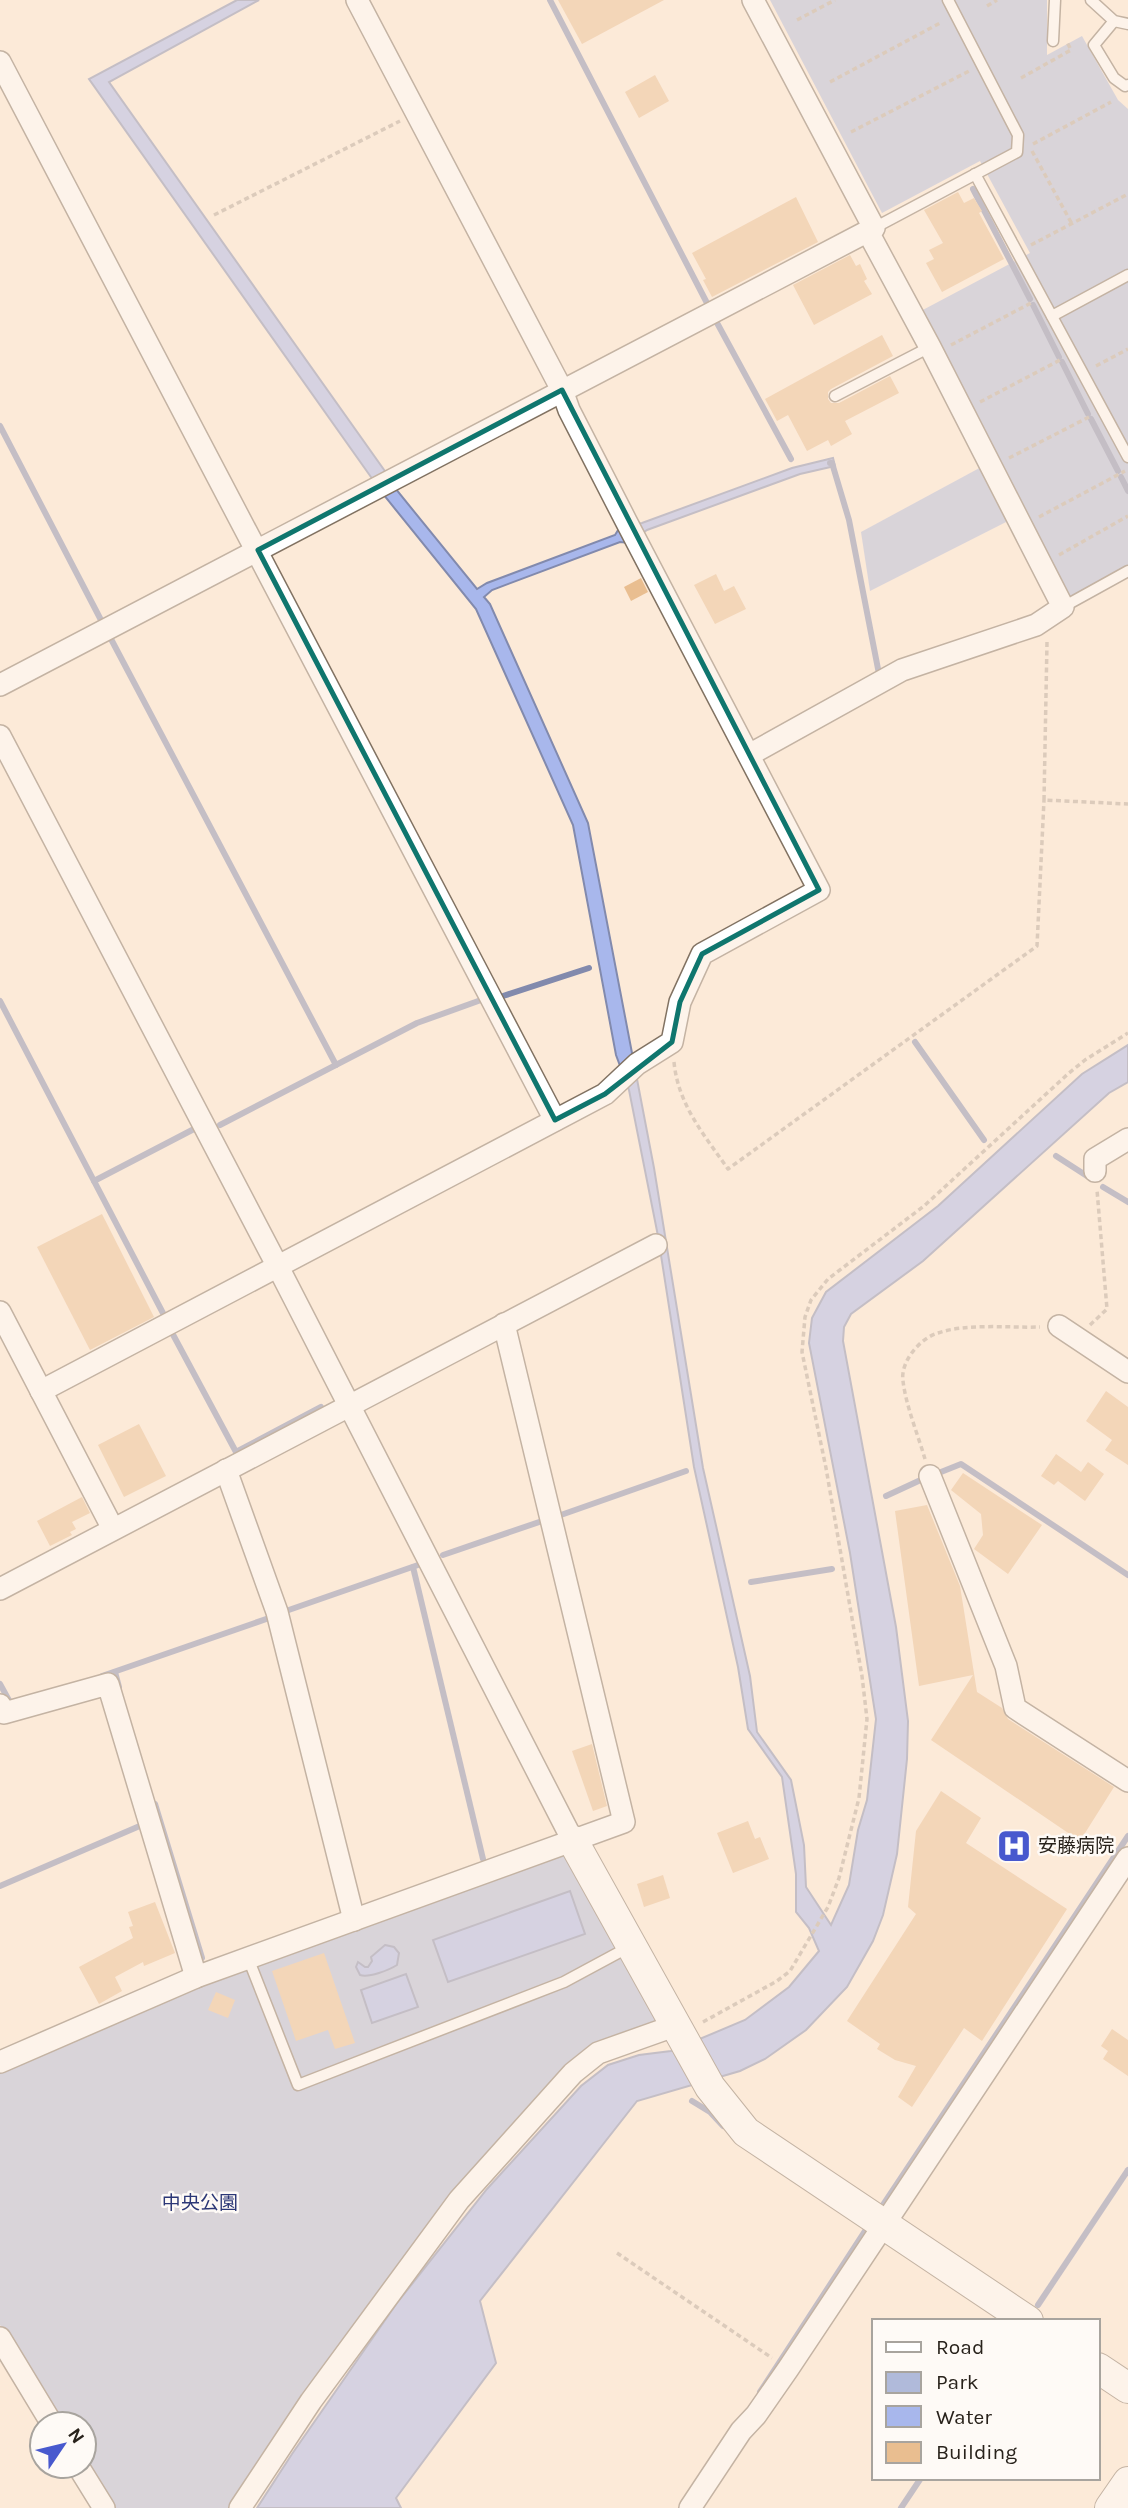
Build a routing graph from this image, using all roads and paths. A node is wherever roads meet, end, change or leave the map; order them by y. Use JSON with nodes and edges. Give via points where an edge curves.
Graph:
{"nodes":[{"id":1,"x":357,"y":0,"type":"edge"},
{"id":2,"x":753,"y":0,"type":"edge"},
{"id":3,"x":835,"y":0,"type":"edge"},
{"id":4,"x":948,"y":0,"type":"edge"},
{"id":5,"x":997,"y":0,"type":"edge"},
{"id":6,"x":1055,"y":0,"type":"edge"},
{"id":7,"x":1091,"y":0,"type":"edge"},
{"id":8,"x":987,"y":6,"type":"dead end"},
{"id":9,"x":956,"y":15,"type":"junction"},
{"id":10,"x":797,"y":20,"type":"dead end"},
{"id":11,"x":1114,"y":21,"type":"junction"},
{"id":12,"x":1128,"y":24,"type":"edge"},
{"id":13,"x":1053,"y":41,"type":"dead end"},
{"id":14,"x":0,"y":62,"type":"edge"},
{"id":15,"x":981,"y":65,"type":"junction"},
{"id":16,"x":830,"y":82,"type":"dead end"},
{"id":17,"x":1128,"y":85,"type":"edge"},
{"id":18,"x":1111,"y":102,"type":"dead end"},
{"id":19,"x":416,"y":113,"type":"junction"},
{"id":20,"x":851,"y":132,"type":"dead end"},
{"id":21,"x":975,"y":174,"type":"junction"},
{"id":22,"x":1128,"y":194,"type":"edge"},
{"id":23,"x":214,"y":215,"type":"dead end"},
{"id":24,"x":1072,"y":224,"type":"junction"},
{"id":25,"x":871,"y":230,"type":"junction"},
{"id":26,"x":1017,"y":253,"type":"junction"},
{"id":27,"x":1128,"y":275,"type":"edge"},
{"id":28,"x":1042,"y":297,"type":"junction"},
{"id":29,"x":1052,"y":316,"type":"junction"},
{"id":30,"x":1128,"y":349,"type":"edge"},
{"id":31,"x":932,"y":351,"type":"junction"},
{"id":32,"x":1072,"y":353,"type":"junction"},
{"id":33,"x":1083,"y":373,"type":"junction"},
{"id":34,"x":562,"y":390,"type":"junction"},
{"id":35,"x":835,"y":396,"type":"dead end"},
{"id":36,"x":1103,"y":410,"type":"junction"},
{"id":37,"x":963,"y":411,"type":"junction"},
{"id":38,"x":1128,"y":457,"type":"edge"},
{"id":39,"x":991,"y":467,"type":"junction"},
{"id":40,"x":1128,"y":470,"type":"edge"},
{"id":41,"x":1128,"y":516,"type":"edge"},
{"id":42,"x":1022,"y":526,"type":"junction"},
{"id":43,"x":258,"y":550,"type":"junction"},
{"id":44,"x":1041,"y":565,"type":"junction"},
{"id":45,"x":1128,"y":571,"type":"edge"},
{"id":46,"x":1056,"y":612,"type":"junction"},
{"id":47,"x":0,"y":685,"type":"edge"},
{"id":48,"x":0,"y":736,"type":"edge"},
{"id":49,"x":749,"y":755,"type":"junction"},
{"id":50,"x":1044,"y":800,"type":"junction"},
{"id":51,"x":1128,"y":804,"type":"edge"},
{"id":52,"x":1128,"y":1033,"type":"edge"},
{"id":53,"x":672,"y":1042,"type":"junction"},
{"id":54,"x":555,"y":1120,"type":"junction"},
{"id":55,"x":1128,"y":1139,"type":"edge"},
{"id":56,"x":1095,"y":1171,"type":"joint"},
{"id":57,"x":656,"y":1245,"type":"dead end"},
{"id":58,"x":277,"y":1265,"type":"junction"},
{"id":59,"x":0,"y":1312,"type":"edge"},
{"id":60,"x":504,"y":1324,"type":"junction"},
{"id":61,"x":1059,"y":1326,"type":"junction"},
{"id":62,"x":1128,"y":1372,"type":"edge"},
{"id":63,"x":41,"y":1391,"type":"junction"},
{"id":64,"x":348,"y":1405,"type":"junction"},
{"id":65,"x":226,"y":1470,"type":"junction"},
{"id":66,"x":930,"y":1476,"type":"joint"},
{"id":67,"x":113,"y":1529,"type":"junction"},
{"id":68,"x":0,"y":1589,"type":"edge"},
{"id":69,"x":1,"y":1711,"type":"edge"},
{"id":70,"x":1128,"y":1781,"type":"edge"},
{"id":71,"x":573,"y":1841,"type":"junction"},
{"id":72,"x":1128,"y":1858,"type":"edge"},
{"id":73,"x":354,"y":1920,"type":"junction"},
{"id":74,"x":631,"y":1946,"type":"junction"},
{"id":75,"x":248,"y":1958,"type":"junction"},
{"id":76,"x":196,"y":1977,"type":"junction"},
{"id":77,"x":679,"y":2034,"type":"junction"},
{"id":78,"x":0,"y":2062,"type":"edge"},
{"id":79,"x":877,"y":2219,"type":"junction"},
{"id":80,"x":617,"y":2253,"type":"dead end"},
{"id":81,"x":1025,"y":2319,"type":"edge"},
{"id":82,"x":0,"y":2338,"type":"edge"},
{"id":83,"x":773,"y":2359,"type":"dead end"},
{"id":84,"x":1100,"y":2369,"type":"edge"},
{"id":85,"x":1128,"y":2388,"type":"edge"},
{"id":86,"x":44,"y":2410,"type":"edge"},
{"id":87,"x":87,"y":2480,"type":"edge"},
{"id":88,"x":1128,"y":2482,"type":"edge"},
{"id":89,"x":104,"y":2508,"type":"edge"},
{"id":90,"x":240,"y":2508,"type":"edge"},
{"id":91,"x":690,"y":2508,"type":"edge"},
{"id":92,"x":1110,"y":2508,"type":"edge"}],
"edges":[{"from":1,"to":19,"type":"street"},
{"from":2,"to":25,"type":"street"},
{"from":3,"to":10,"type":"path"},
{"from":4,"to":9,"type":"lane"},
{"from":5,"to":8,"type":"path"},
{"from":6,"to":13,"type":"lane"},
{"from":7,"to":11,"type":"lane"},
{"from":9,"to":15,"type":"lane"},
{"from":9,"to":16,"type":"path"},
{"from":11,"to":12,"type":"lane"},
{"from":11,"to":17,"type":"lane","via":[[1094,45],[1114,78]]},
{"from":14,"to":43,"type":"street"},
{"from":15,"to":20,"type":"path"},
{"from":15,"to":21,"type":"lane","via":[[1018,140],[1017,152]]},
{"from":18,"to":24,"type":"path","via":[[1030,146]]},
{"from":19,"to":23,"type":"path"},
{"from":19,"to":34,"type":"street"},
{"from":21,"to":25,"type":"lane"},
{"from":21,"to":26,"type":"lane"},
{"from":22,"to":24,"type":"path"},
{"from":24,"to":26,"type":"path"},
{"from":25,"to":31,"type":"street"},
{"from":25,"to":34,"type":"street"},
{"from":26,"to":28,"type":"lane"},
{"from":27,"to":29,"type":"lane"},
{"from":28,"to":29,"type":"lane"},
{"from":28,"to":31,"type":"path"},
{"from":29,"to":32,"type":"lane"},
{"from":30,"to":33,"type":"path"},
{"from":31,"to":35,"type":"lane"},
{"from":31,"to":37,"type":"street"},
{"from":32,"to":33,"type":"lane"},
{"from":32,"to":37,"type":"path"},
{"from":33,"to":36,"type":"lane"},
{"from":34,"to":43,"type":"street"},
{"from":34,"to":49,"type":"street"},
{"from":36,"to":38,"type":"lane"},
{"from":36,"to":39,"type":"path"},
{"from":37,"to":39,"type":"street"},
{"from":39,"to":42,"type":"street"},
{"from":40,"to":42,"type":"path"},
{"from":41,"to":44,"type":"path"},
{"from":42,"to":44,"type":"street"},
{"from":43,"to":47,"type":"street"},
{"from":43,"to":54,"type":"street"},
{"from":44,"to":46,"type":"street"},
{"from":45,"to":46,"type":"lane"},
{"from":46,"to":49,"type":"street","via":[[1035,625],[902,670]]},
{"from":46,"to":50,"type":"path"},
{"from":48,"to":58,"type":"street"},
{"from":49,"to":53,"type":"street","via":[[820,890],[702,954],[680,1002]]},
{"from":50,"to":51,"type":"path"},
{"from":50,"to":53,"type":"path","via":[[1037,946],[728,1169],[680,1095]]},
{"from":52,"to":77,"type":"path","via":[[1069,1073],[924,1206],[828,1279],[811,1300],[802,1352],[867,1718],[859,1798],[828,1907],[790,1971]]},
{"from":53,"to":54,"type":"street","via":[[637,1064],[605,1094]]},
{"from":54,"to":58,"type":"street"},
{"from":55,"to":56,"type":"street","via":[[1094,1159]]},
{"from":56,"to":61,"type":"path","via":[[1107,1309],[1090,1325]]},
{"from":57,"to":60,"type":"street"},
{"from":58,"to":63,"type":"street"},
{"from":58,"to":64,"type":"street"},
{"from":59,"to":63,"type":"street"},
{"from":60,"to":64,"type":"street"},
{"from":60,"to":71,"type":"street","via":[[624,1822]]},
{"from":61,"to":62,"type":"street"},
{"from":61,"to":66,"type":"path","via":[[947,1331],[936,1333],[913,1350],[903,1366],[902,1381]]},
{"from":63,"to":67,"type":"street"},
{"from":64,"to":65,"type":"street"},
{"from":64,"to":71,"type":"street"},
{"from":65,"to":67,"type":"street"},
{"from":65,"to":73,"type":"street","via":[[277,1612]]},
{"from":66,"to":70,"type":"street","via":[[1006,1666],[1015,1708]]},
{"from":67,"to":68,"type":"street"},
{"from":69,"to":76,"type":"street","via":[[108,1684]]},
{"from":71,"to":73,"type":"street"},
{"from":71,"to":74,"type":"street"},
{"from":72,"to":79,"type":"street"},
{"from":73,"to":75,"type":"street"},
{"from":74,"to":75,"type":"lane","via":[[564,1982],[298,2085]]},
{"from":74,"to":77,"type":"street"},
{"from":75,"to":76,"type":"street"},
{"from":76,"to":78,"type":"street"},
{"from":77,"to":79,"type":"street","via":[[710,2087],[746,2132]]},
{"from":77,"to":90,"type":"street","via":[[598,2053],[573,2073],[459,2200],[311,2401]]},
{"from":79,"to":81,"type":"street"},
{"from":79,"to":91,"type":"street","via":[[782,2378]]},
{"from":80,"to":83,"type":"path"},
{"from":82,"to":86,"type":"street"},
{"from":84,"to":85,"type":"street"},
{"from":87,"to":89,"type":"street"},
{"from":88,"to":92,"type":"street"}]}
